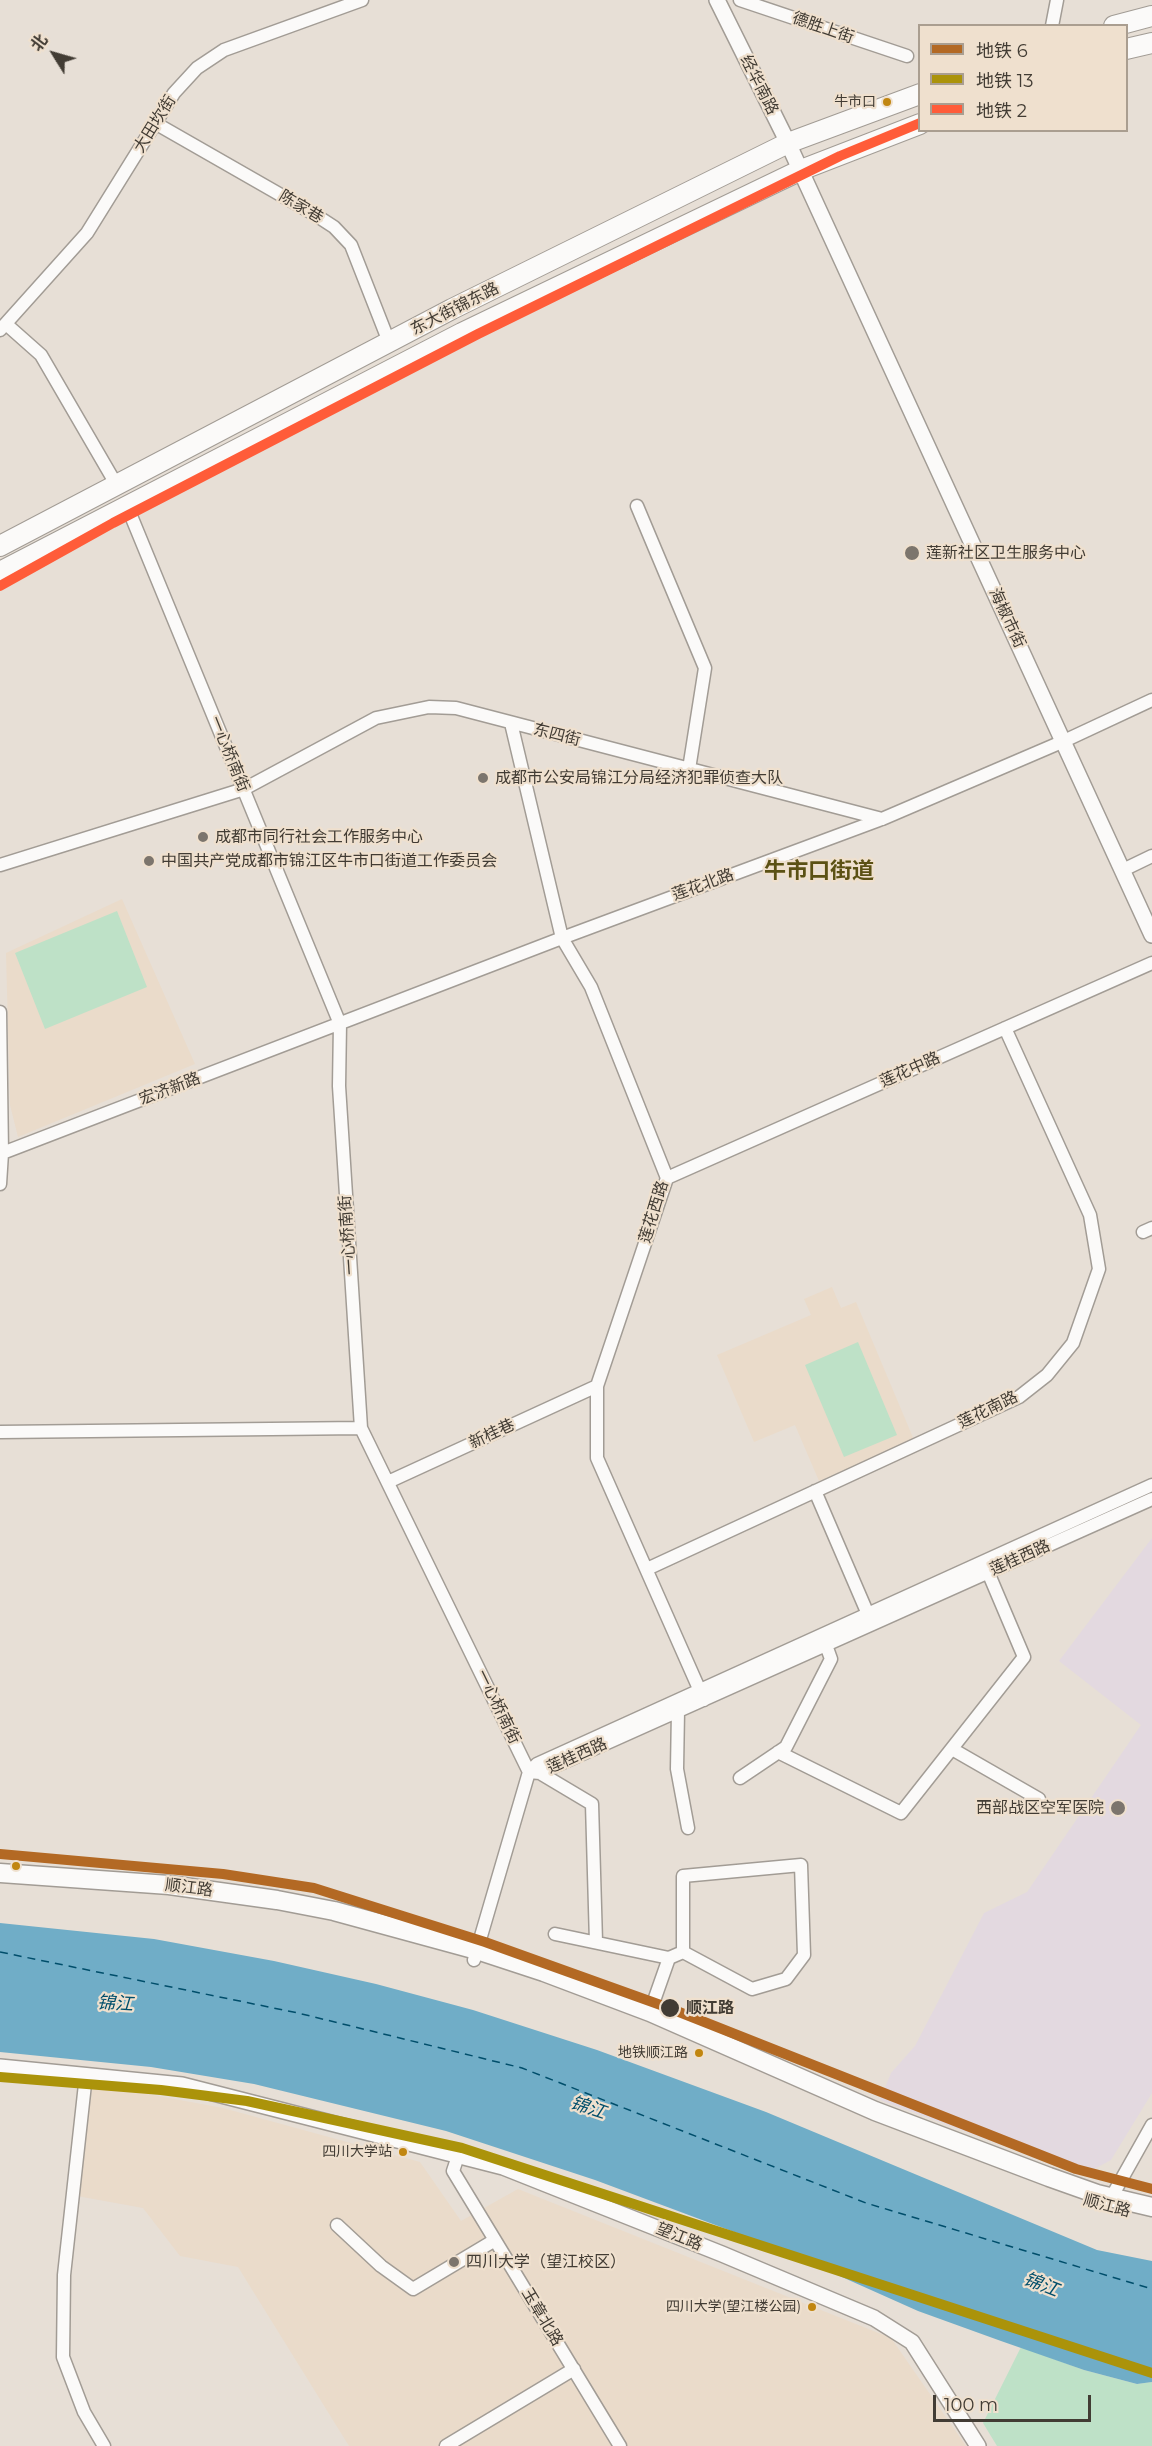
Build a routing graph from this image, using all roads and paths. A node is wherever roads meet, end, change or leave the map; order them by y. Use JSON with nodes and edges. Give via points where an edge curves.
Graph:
{"nodes":[{"id":1,"x":362,"y":0,"type":"edge"},
{"id":2,"x":717,"y":0,"type":"edge"},
{"id":3,"x":740,"y":0,"type":"edge"},
{"id":4,"x":1057,"y":0,"type":"edge"},
{"id":5,"x":1152,"y":16,"type":"edge"},
{"id":6,"x":1052,"y":24,"type":"edge"},
{"id":7,"x":1122,"y":24,"type":"edge"},
{"id":8,"x":1152,"y":43,"type":"edge"},
{"id":9,"x":1128,"y":49,"type":"edge"},
{"id":10,"x":907,"y":56,"type":"dead end"},
{"id":11,"x":918,"y":95,"type":"edge"},
{"id":12,"x":155,"y":123,"type":"junction"},
{"id":13,"x":918,"y":125,"type":"edge"},
{"id":14,"x":788,"y":143,"type":"junction"},
{"id":15,"x":801,"y":170,"type":"junction"},
{"id":16,"x":3,"y":327,"type":"edge"},
{"id":17,"x":389,"y":342,"type":"junction"},
{"id":18,"x":116,"y":484,"type":"junction"},
{"id":19,"x":128,"y":506,"type":"junction"},
{"id":20,"x":637,"y":506,"type":"dead end"},
{"id":21,"x":0,"y":546,"type":"edge"},
{"id":22,"x":0,"y":572,"type":"edge"},
{"id":23,"x":1152,"y":700,"type":"edge"},
{"id":24,"x":511,"y":723,"type":"junction"},
{"id":25,"x":1064,"y":741,"type":"junction"},
{"id":26,"x":689,"y":769,"type":"junction"},
{"id":27,"x":244,"y":789,"type":"junction"},
{"id":28,"x":882,"y":819,"type":"junction"},
{"id":29,"x":1152,"y":856,"type":"edge"},
{"id":30,"x":0,"y":865,"type":"edge"},
{"id":31,"x":1123,"y":870,"type":"junction"},
{"id":32,"x":1152,"y":935,"type":"edge"},
{"id":33,"x":562,"y":938,"type":"junction"},
{"id":34,"x":1152,"y":963,"type":"edge"},
{"id":35,"x":0,"y":1012,"type":"edge"},
{"id":36,"x":340,"y":1024,"type":"junction"},
{"id":37,"x":1005,"y":1028,"type":"junction"},
{"id":38,"x":1,"y":1154,"type":"edge"},
{"id":39,"x":667,"y":1178,"type":"junction"},
{"id":40,"x":0,"y":1184,"type":"edge"},
{"id":41,"x":597,"y":1386,"type":"junction"},
{"id":42,"x":361,"y":1428,"type":"junction"},
{"id":43,"x":0,"y":1432,"type":"edge"},
{"id":44,"x":388,"y":1482,"type":"junction"},
{"id":45,"x":1152,"y":1485,"type":"edge"},
{"id":46,"x":816,"y":1491,"type":"junction"},
{"id":47,"x":1152,"y":1499,"type":"edge"},
{"id":48,"x":986,"y":1566,"type":"junction"},
{"id":49,"x":647,"y":1569,"type":"junction"},
{"id":50,"x":870,"y":1618,"type":"junction"},
{"id":51,"x":826,"y":1645,"type":"junction"},
{"id":52,"x":702,"y":1695,"type":"junction"},
{"id":53,"x":678,"y":1711,"type":"junction"},
{"id":54,"x":952,"y":1749,"type":"junction"},
{"id":55,"x":778,"y":1752,"type":"junction"},
{"id":56,"x":534,"y":1772,"type":"junction"},
{"id":57,"x":741,"y":1778,"type":"dead end"},
{"id":58,"x":1039,"y":1799,"type":"dead end"},
{"id":59,"x":688,"y":1828,"type":"dead end"},
{"id":60,"x":0,"y":1873,"type":"edge"},
{"id":61,"x":0,"y":1884,"type":"edge"},
{"id":62,"x":555,"y":1934,"type":"dead end"},
{"id":63,"x":596,"y":1942,"type":"junction"},
{"id":64,"x":683,"y":1952,"type":"junction"},
{"id":65,"x":475,"y":1955,"type":"junction"},
{"id":66,"x":669,"y":1958,"type":"junction"},
{"id":67,"x":650,"y":2012,"type":"junction"},
{"id":68,"x":0,"y":2067,"type":"edge"},
{"id":69,"x":86,"y":2076,"type":"junction"},
{"id":70,"x":1152,"y":2125,"type":"edge"},
{"id":71,"x":458,"y":2156,"type":"junction"},
{"id":72,"x":1112,"y":2198,"type":"junction"},
{"id":73,"x":1152,"y":2207,"type":"edge"},
{"id":74,"x":1152,"y":2218,"type":"edge"},
{"id":75,"x":337,"y":2225,"type":"dead end"},
{"id":76,"x":495,"y":2240,"type":"junction"},
{"id":77,"x":574,"y":2369,"type":"junction"},
{"id":78,"x":104,"y":2446,"type":"edge"},
{"id":79,"x":446,"y":2446,"type":"edge"},
{"id":80,"x":620,"y":2446,"type":"edge"},
{"id":81,"x":978,"y":2446,"type":"edge"}],
"edges":[{"from":1,"to":12,"type":"street","name":"大田坎街","via":[[224,50],[197,68],[174,93]]},
{"from":2,"to":14,"type":"street","name":"经华南路"},
{"from":3,"to":10,"type":"street","name":"德胜上街"},
{"from":4,"to":6,"type":"street"},
{"from":5,"to":7,"type":"main road"},
{"from":8,"to":9,"type":"main road"},
{"from":11,"to":14,"type":"main road","name":"东大街锦东路"},
{"from":12,"to":16,"type":"street","name":"大田坎街","via":[[87,233]]},
{"from":12,"to":17,"type":"street","name":"陈家巷","via":[[334,227],[351,246]]},
{"from":13,"to":15,"type":"main road","name":"东大街锦东路"},
{"from":14,"to":15,"type":"street","name":"经华南路"},
{"from":14,"to":17,"type":"main road","name":"东大街锦东路"},
{"from":15,"to":19,"type":"main road","name":"东大街锦东路","via":[[462,333]]},
{"from":15,"to":25,"type":"street","name":"海椒市街"},
{"from":16,"to":18,"type":"street","via":[[41,355]]},
{"from":17,"to":18,"type":"main road","name":"东大街锦东路"},
{"from":18,"to":21,"type":"main road","name":"东大街锦东路"},
{"from":19,"to":22,"type":"main road","name":"东大街锦东路"},
{"from":19,"to":27,"type":"street","name":"一心桥南街"},
{"from":20,"to":26,"type":"street","via":[[705,668]]},
{"from":23,"to":25,"type":"street","name":"莲花北路"},
{"from":24,"to":26,"type":"street","name":"东四街"},
{"from":24,"to":27,"type":"street","name":"东四街","via":[[456,708],[400,712],[376,718]]},
{"from":24,"to":33,"type":"street","name":"莲花西路"},
{"from":25,"to":28,"type":"street","name":"莲花北路"},
{"from":25,"to":31,"type":"street","name":"海椒市街"},
{"from":26,"to":28,"type":"street","name":"东四街"},
{"from":27,"to":30,"type":"street","name":"东四街"},
{"from":27,"to":36,"type":"street","name":"一心桥南街"},
{"from":28,"to":33,"type":"street","name":"莲花北路"},
{"from":29,"to":31,"type":"street"},
{"from":31,"to":32,"type":"street","name":"海椒市街"},
{"from":33,"to":36,"type":"street","name":"莲花北路"},
{"from":33,"to":39,"type":"street","name":"莲花西路","via":[[591,987]]},
{"from":34,"to":37,"type":"street","name":"莲花中路"},
{"from":35,"to":38,"type":"street"},
{"from":36,"to":38,"type":"street","name":"宏济新路"},
{"from":36,"to":42,"type":"street","name":"一心桥南街","via":[[339,1086]]},
{"from":37,"to":39,"type":"street","name":"莲花中路"},
{"from":37,"to":46,"type":"street","name":"莲花南路","via":[[1090,1215],[1099,1269],[1073,1343],[1047,1375],[1018,1397]]},
{"from":38,"to":40,"type":"street"},
{"from":39,"to":41,"type":"street","name":"莲花西路"},
{"from":41,"to":44,"type":"street","name":"新桂巷"},
{"from":41,"to":49,"type":"street","name":"莲花西路","via":[[597,1458]]},
{"from":42,"to":43,"type":"street"},
{"from":42,"to":44,"type":"street","name":"一心桥南街"},
{"from":44,"to":56,"type":"street","name":"一心桥南街"},
{"from":45,"to":48,"type":"street","name":"莲桂西路"},
{"from":46,"to":49,"type":"street","name":"莲花南路"},
{"from":46,"to":50,"type":"street"},
{"from":47,"to":48,"type":"street","name":"莲桂西路"},
{"from":48,"to":50,"type":"street","name":"莲桂西路"},
{"from":48,"to":54,"type":"street","via":[[1024,1657]]},
{"from":49,"to":52,"type":"street","name":"莲花西路"},
{"from":50,"to":51,"type":"street","name":"莲桂西路"},
{"from":50,"to":52,"type":"street","name":"莲桂西路"},
{"from":51,"to":52,"type":"street","name":"莲桂西路"},
{"from":51,"to":55,"type":"street","via":[[831,1659],[786,1747]]},
{"from":52,"to":53,"type":"street","name":"莲桂西路"},
{"from":52,"to":56,"type":"street","name":"莲桂西路","via":[[537,1764]]},
{"from":53,"to":56,"type":"street","name":"莲桂西路"},
{"from":53,"to":59,"type":"street","via":[[677,1769]]},
{"from":54,"to":55,"type":"street","via":[[901,1813]]},
{"from":54,"to":58,"type":"street"},
{"from":55,"to":57,"type":"street"},
{"from":56,"to":63,"type":"street","via":[[592,1804]]},
{"from":56,"to":65,"type":"street"},
{"from":60,"to":65,"type":"main road","name":"顺江路","via":[[169,1885],[277,1900],[334,1911]]},
{"from":61,"to":65,"type":"main road","name":"顺江路","via":[[168,1895],[275,1910]]},
{"from":62,"to":63,"type":"street"},
{"from":63,"to":66,"type":"street"},
{"from":64,"to":64,"type":"street","via":[[683,1875],[801,1865],[804,1955],[786,1979],[752,1989]]},
{"from":64,"to":66,"type":"street"},
{"from":65,"to":67,"type":"main road","name":"顺江路","via":[[544,1972]]},
{"from":65,"to":74,"type":"main road","name":"顺江路","via":[[631,2016],[871,2120],[1094,2204]]},
{"from":66,"to":67,"type":"street"},
{"from":67,"to":72,"type":"main road","name":"顺江路","via":[[875,2111]]},
{"from":68,"to":69,"type":"street","name":"望江路"},
{"from":69,"to":71,"type":"street","name":"望江路","via":[[182,2085]]},
{"from":69,"to":78,"type":"street","via":[[64,2275],[63,2357],[84,2412]]},
{"from":70,"to":72,"type":"street"},
{"from":71,"to":76,"type":"street","name":"玉章北路","via":[[453,2171]]},
{"from":71,"to":81,"type":"street","name":"望江路","via":[[503,2167],[874,2319],[912,2342]]},
{"from":72,"to":73,"type":"main road","name":"顺江路"},
{"from":75,"to":76,"type":"street","via":[[381,2266],[413,2289]]},
{"from":76,"to":77,"type":"street","name":"玉章北路"},
{"from":77,"to":79,"type":"street"},
{"from":77,"to":80,"type":"street","name":"玉章北路"}]}
